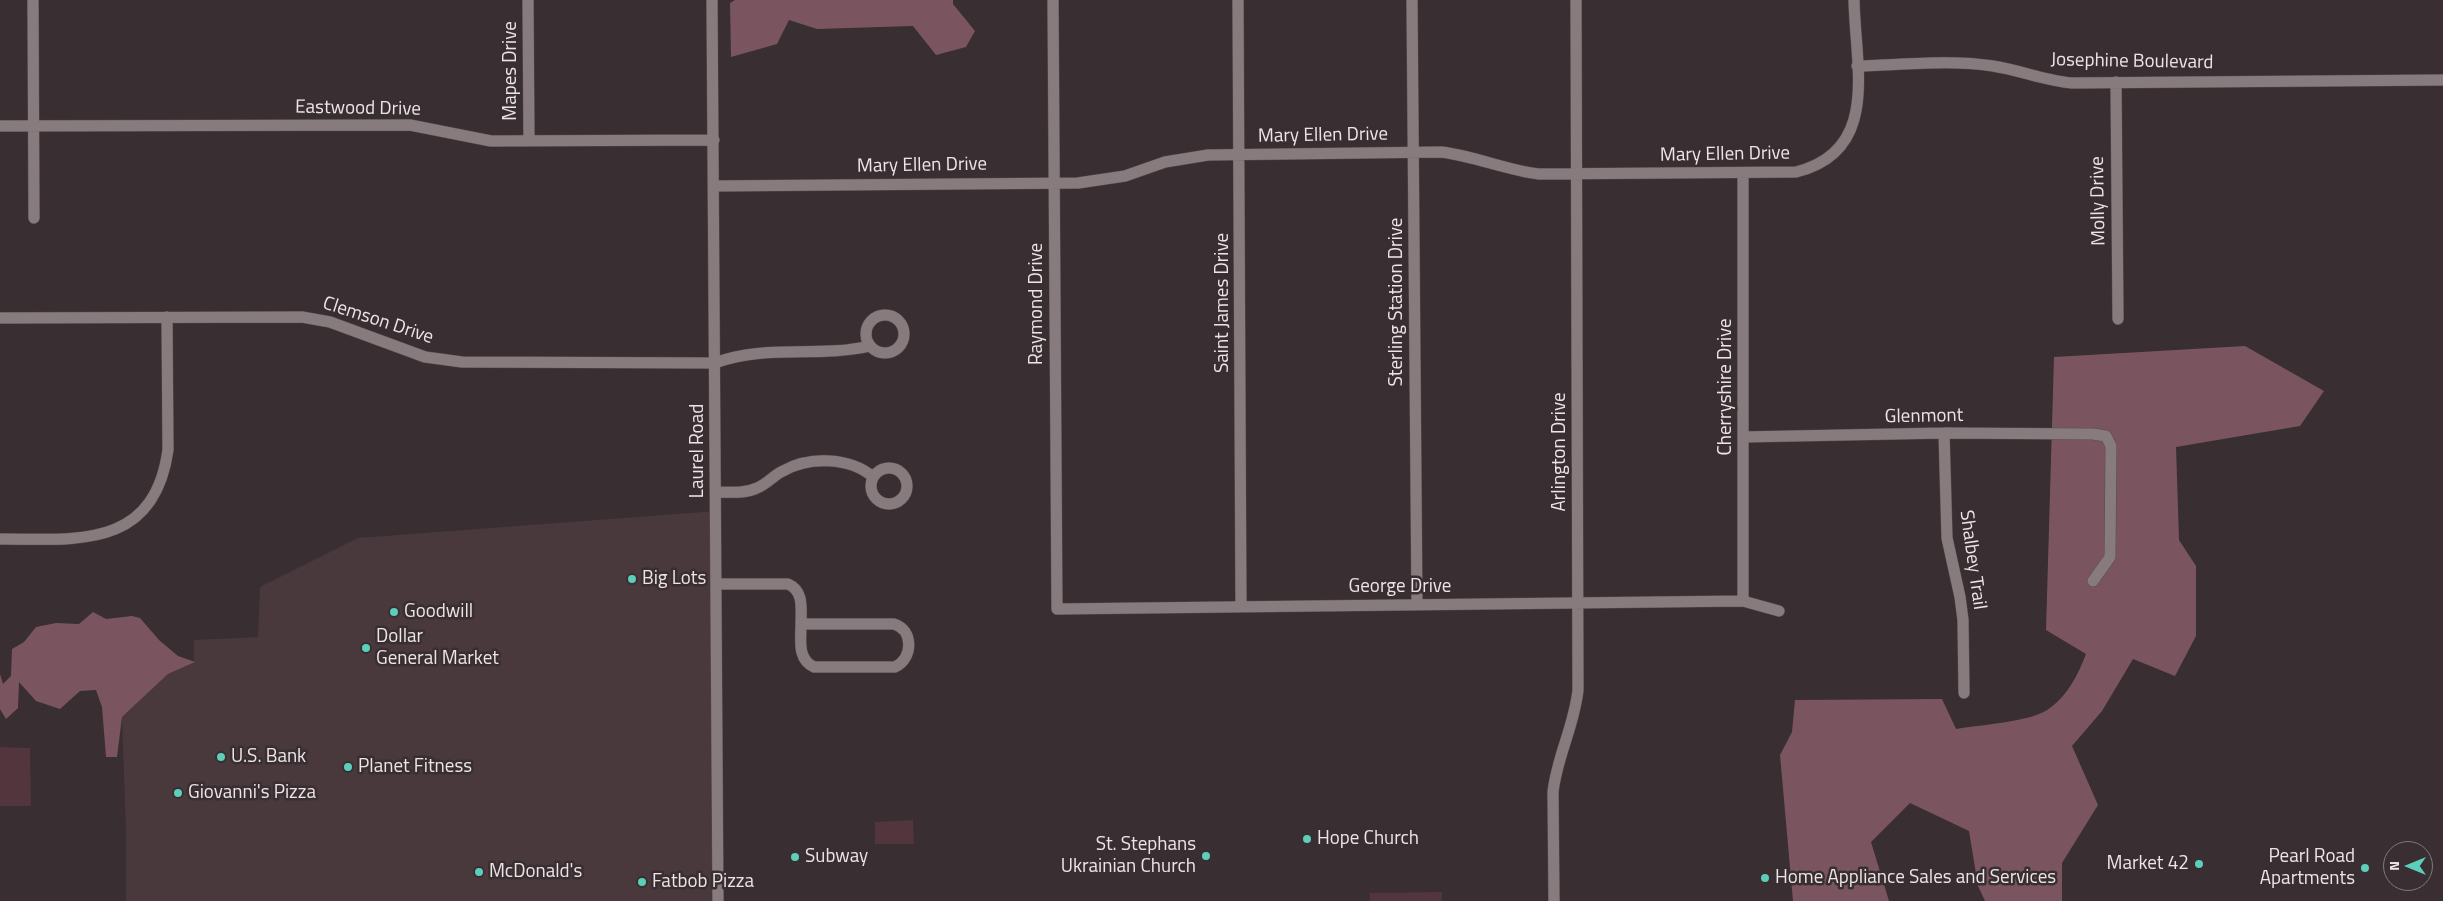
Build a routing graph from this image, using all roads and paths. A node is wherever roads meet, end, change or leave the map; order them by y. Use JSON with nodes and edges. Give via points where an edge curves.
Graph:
{"nodes":[{"id":1,"x":33,"y":0,"type":"edge"},
{"id":2,"x":528,"y":0,"type":"edge"},
{"id":3,"x":712,"y":0,"type":"edge"},
{"id":4,"x":1053,"y":0,"type":"edge"},
{"id":5,"x":1238,"y":0,"type":"edge"},
{"id":6,"x":1412,"y":0,"type":"edge"},
{"id":7,"x":1576,"y":0,"type":"edge"},
{"id":8,"x":1854,"y":0,"type":"edge"},
{"id":9,"x":1858,"y":66,"type":"junction"},
{"id":10,"x":2443,"y":80,"type":"edge"},
{"id":11,"x":2116,"y":82,"type":"junction"},
{"id":12,"x":0,"y":126,"type":"edge"},
{"id":13,"x":33,"y":126,"type":"junction"},
{"id":14,"x":714,"y":140,"type":"junction"},
{"id":15,"x":530,"y":141,"type":"junction"},
{"id":16,"x":1413,"y":153,"type":"junction"},
{"id":17,"x":1240,"y":155,"type":"junction"},
{"id":18,"x":1743,"y":173,"type":"junction"},
{"id":19,"x":1576,"y":174,"type":"junction"},
{"id":20,"x":1054,"y":182,"type":"junction"},
{"id":21,"x":714,"y":186,"type":"junction"},
{"id":22,"x":34,"y":218,"type":"dead end"},
{"id":23,"x":167,"y":316,"type":"junction"},
{"id":24,"x":0,"y":318,"type":"edge"},
{"id":25,"x":2118,"y":319,"type":"dead end"},
{"id":26,"x":870,"y":346,"type":"dead end"},
{"id":27,"x":715,"y":363,"type":"junction"},
{"id":28,"x":1944,"y":433,"type":"junction"},
{"id":29,"x":1743,"y":437,"type":"junction"},
{"id":30,"x":873,"y":477,"type":"dead end"},
{"id":31,"x":716,"y":492,"type":"junction"},
{"id":32,"x":0,"y":538,"type":"edge"},
{"id":33,"x":2093,"y":581,"type":"dead end"},
{"id":34,"x":716,"y":584,"type":"junction"},
{"id":35,"x":1744,"y":601,"type":"junction"},
{"id":36,"x":1578,"y":603,"type":"junction"},
{"id":37,"x":1417,"y":605,"type":"junction"},
{"id":38,"x":1241,"y":606,"type":"junction"},
{"id":39,"x":1056,"y":609,"type":"joint"},
{"id":40,"x":1779,"y":612,"type":"dead end"},
{"id":41,"x":801,"y":624,"type":"junction"},
{"id":42,"x":1964,"y":693,"type":"dead end"},
{"id":43,"x":718,"y":901,"type":"edge"},
{"id":44,"x":1554,"y":901,"type":"edge"}],
"edges":[{"from":1,"to":13,"type":"street"},
{"from":2,"to":15,"type":"street","name":"Mapes Drive"},
{"from":3,"to":14,"type":"street","name":"Laurel Road"},
{"from":4,"to":20,"type":"street","name":"Raymond Drive"},
{"from":5,"to":17,"type":"street","name":"Saint James Drive"},
{"from":6,"to":16,"type":"street","name":"Sterling Station Drive"},
{"from":7,"to":19,"type":"street","name":"Arlington Drive"},
{"from":8,"to":9,"type":"street"},
{"from":9,"to":11,"type":"street","name":"Josephine Boulevard","via":[[1965,63],[2001,67],[2054,82]]},
{"from":9,"to":18,"type":"street","name":"Mary Ellen Drive","via":[[1856,119],[1844,144],[1834,155],[1796,172]]},
{"from":10,"to":11,"type":"street","name":"Josephine Boulevard"},
{"from":11,"to":25,"type":"street","name":"Molly Drive"},
{"from":12,"to":13,"type":"street","name":"Eastwood Drive"},
{"from":13,"to":15,"type":"street","name":"Eastwood Drive","via":[[410,125],[477,139]]},
{"from":13,"to":22,"type":"street"},
{"from":14,"to":15,"type":"street","name":"Eastwood Drive"},
{"from":14,"to":21,"type":"street","name":"Laurel Road"},
{"from":16,"to":17,"type":"street","name":"Mary Ellen Drive"},
{"from":16,"to":19,"type":"street","name":"Mary Ellen Drive","via":[[1465,155],[1518,172]]},
{"from":16,"to":37,"type":"street","name":"Sterling Station Drive"},
{"from":17,"to":20,"type":"street","name":"Mary Ellen Drive","via":[[1186,157],[1102,181]]},
{"from":17,"to":38,"type":"street","name":"Saint James Drive"},
{"from":18,"to":19,"type":"street","name":"Mary Ellen Drive"},
{"from":18,"to":29,"type":"street","name":"Cherryshire Drive"},
{"from":19,"to":36,"type":"street","name":"Arlington Drive"},
{"from":20,"to":21,"type":"street","name":"Mary Ellen Drive"},
{"from":20,"to":39,"type":"street","name":"Raymond Drive"},
{"from":21,"to":27,"type":"street","name":"Laurel Road"},
{"from":23,"to":24,"type":"street","name":"Clemson Drive"},
{"from":23,"to":27,"type":"street","name":"Clemson Drive","via":[[302,317],[330,322],[425,357],[462,362]]},
{"from":23,"to":32,"type":"street","via":[[168,450],[166,467],[154,495],[134,517],[110,532],[94,537]]},
{"from":26,"to":27,"type":"street","name":"Clemson Drive","via":[[852,350],[766,352]]},
{"from":27,"to":31,"type":"street","name":"Laurel Road"},
{"from":28,"to":29,"type":"street","name":"Glenmont"},
{"from":28,"to":33,"type":"street","name":"Glenmont","via":[[2106,436],[2111,446],[2110,557]]},
{"from":28,"to":42,"type":"street","name":"Shalbey Trail","via":[[1947,538],[1963,620]]},
{"from":29,"to":35,"type":"street","name":"Cherryshire Drive"},
{"from":30,"to":31,"type":"street","via":[[865,470],[844,463],[808,462],[781,471],[758,488],[744,492]]},
{"from":31,"to":34,"type":"street","name":"Laurel Road"},
{"from":34,"to":41,"type":"street","via":[[788,584],[801,598]]},
{"from":34,"to":43,"type":"street","name":"Laurel Road"},
{"from":35,"to":36,"type":"street","name":"George Drive"},
{"from":35,"to":40,"type":"street","name":"George Drive"},
{"from":36,"to":37,"type":"street","name":"George Drive"},
{"from":36,"to":44,"type":"street","name":"Arlington Drive","via":[[1576,712],[1560,757],[1554,792]]},
{"from":37,"to":38,"type":"street","name":"George Drive"},
{"from":38,"to":39,"type":"street","name":"George Drive"},
{"from":41,"to":41,"type":"street","via":[[801,654],[814,667],[895,667],[908,654],[908,636],[905,630],[894,624]]}]}
